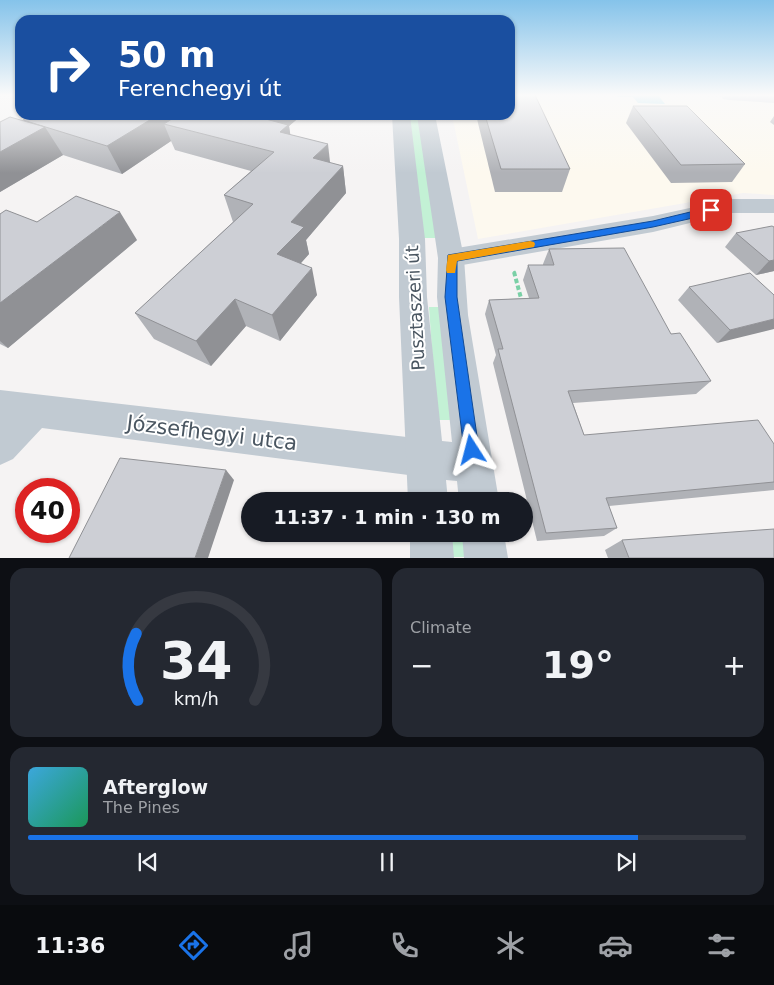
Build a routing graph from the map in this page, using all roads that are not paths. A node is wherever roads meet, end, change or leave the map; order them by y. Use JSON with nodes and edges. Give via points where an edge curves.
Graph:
{"nodes":[{"id":1,"x":401,"y":121,"type":"edge"},
{"id":2,"x":427,"y":121,"type":"edge"},
{"id":3,"x":774,"y":206,"type":"edge"},
{"id":4,"x":412,"y":258,"type":"junction"},
{"id":5,"x":451,"y":258,"type":"junction"},
{"id":6,"x":0,"y":406,"type":"edge"},
{"id":7,"x":36,"y":410,"type":"junction"},
{"id":8,"x":0,"y":446,"type":"edge"},
{"id":9,"x":424,"y":458,"type":"junction"},
{"id":10,"x":474,"y":464,"type":"junction"},
{"id":11,"x":427,"y":492,"type":"edge"},
{"id":12,"x":478,"y":492,"type":"edge"},
{"id":13,"x":431,"y":542,"type":"edge"},
{"id":14,"x":484,"y":542,"type":"edge"},
{"id":15,"x":432,"y":558,"type":"edge"},
{"id":16,"x":486,"y":558,"type":"edge"}],
"edges":[{"from":1,"to":4,"type":"street","name":"Pusztaszeri út"},
{"from":2,"to":5,"type":"street","name":"Pusztaszeri út"},
{"from":3,"to":5,"type":"street","via":[[731,206],[653,224]]},
{"from":4,"to":5,"type":"street"},
{"from":4,"to":9,"type":"street","name":"Pusztaszeri út"},
{"from":5,"to":10,"type":"street","name":"Pusztaszeri út","via":[[451,297]]},
{"from":6,"to":7,"type":"street","name":"Józsefhegyi utca"},
{"from":7,"to":8,"type":"street"},
{"from":7,"to":9,"type":"street","name":"Józsefhegyi utca"},
{"from":9,"to":10,"type":"street","name":"Józsefhegyi utca"},
{"from":9,"to":11,"type":"street","name":"Pusztaszeri út"},
{"from":10,"to":12,"type":"street","name":"Pusztaszeri út"},
{"from":13,"to":15,"type":"street"},
{"from":14,"to":16,"type":"street"}]}
